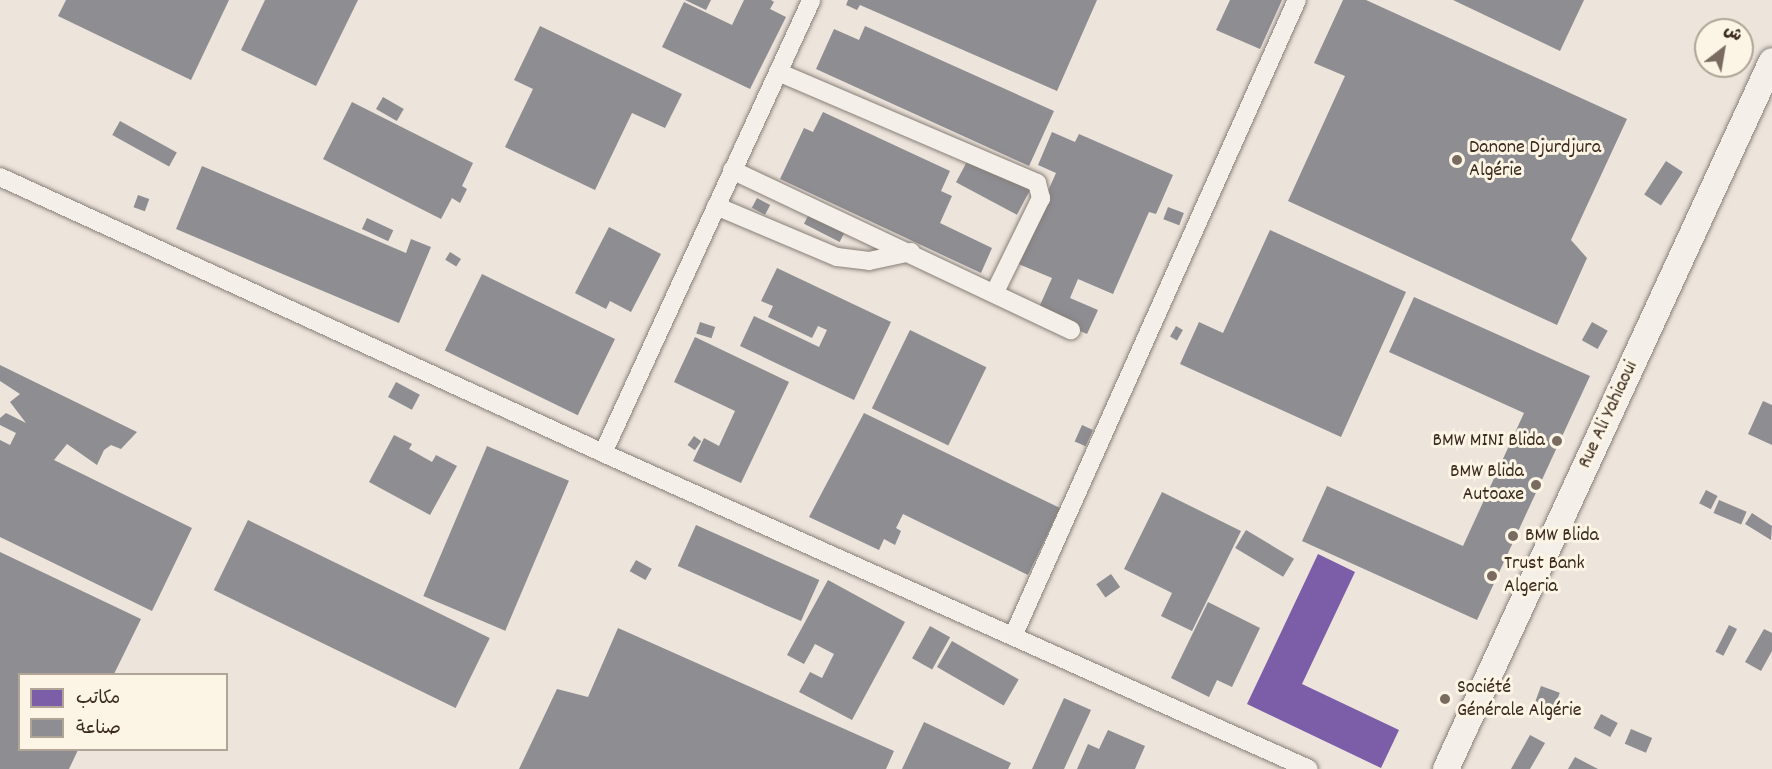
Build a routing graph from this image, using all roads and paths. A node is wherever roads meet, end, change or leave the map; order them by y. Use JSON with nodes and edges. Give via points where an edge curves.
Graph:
{"nodes":[{"id":1,"x":811,"y":0,"type":"edge"},
{"id":2,"x":1297,"y":0,"type":"edge"},
{"id":3,"x":1772,"y":61,"type":"edge"},
{"id":4,"x":778,"y":72,"type":"junction"},
{"id":5,"x":732,"y":171,"type":"junction"},
{"id":6,"x":0,"y":177,"type":"edge"},
{"id":7,"x":716,"y":206,"type":"junction"},
{"id":8,"x":911,"y":252,"type":"junction"},
{"id":9,"x":995,"y":292,"type":"junction"},
{"id":10,"x":1071,"y":330,"type":"dead end"},
{"id":11,"x":603,"y":453,"type":"junction"},
{"id":12,"x":1014,"y":634,"type":"junction"},
{"id":13,"x":1309,"y":769,"type":"edge"},
{"id":14,"x":1446,"y":769,"type":"edge"}],
"edges":[{"from":1,"to":4,"type":"street"},
{"from":2,"to":12,"type":"street"},
{"from":3,"to":14,"type":"main road","name":"Rue Ali Yahiaoui"},
{"from":4,"to":5,"type":"street"},
{"from":4,"to":9,"type":"street","via":[[1037,183],[1041,198]]},
{"from":5,"to":7,"type":"street"},
{"from":5,"to":8,"type":"street"},
{"from":6,"to":11,"type":"street"},
{"from":7,"to":8,"type":"street","via":[[837,257],[869,261]]},
{"from":7,"to":11,"type":"street"},
{"from":8,"to":9,"type":"street"},
{"from":9,"to":10,"type":"street"},
{"from":11,"to":12,"type":"street"},
{"from":12,"to":13,"type":"street"}]}
